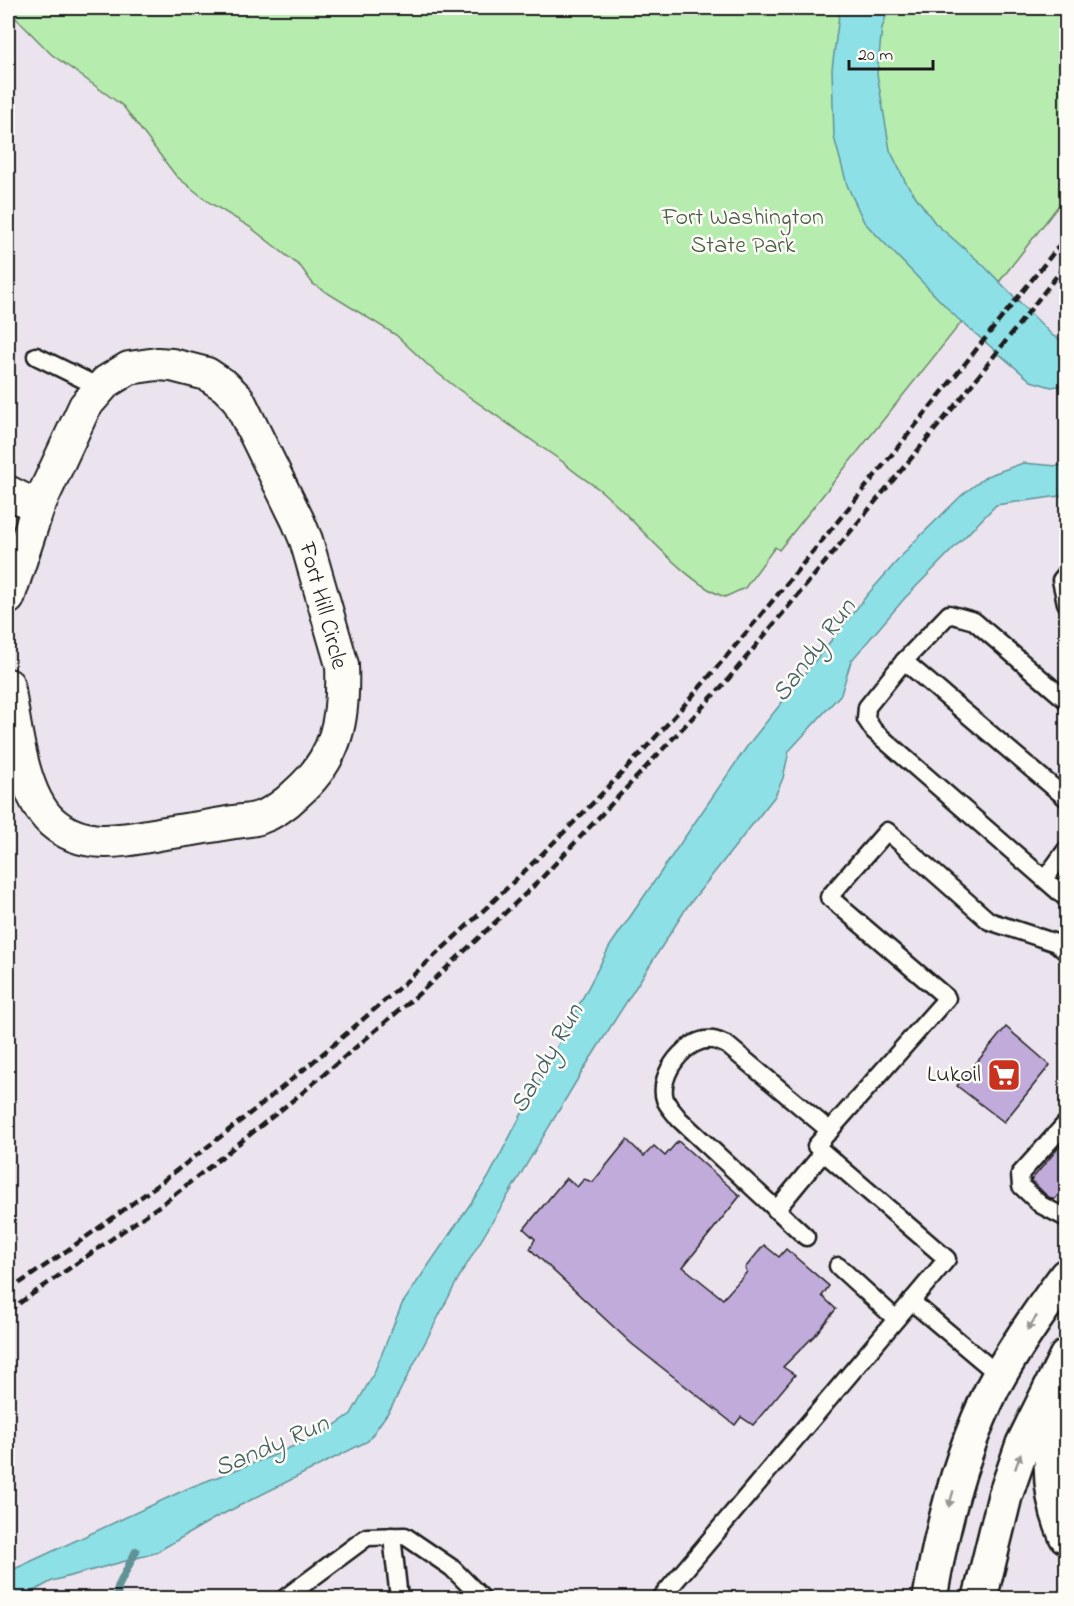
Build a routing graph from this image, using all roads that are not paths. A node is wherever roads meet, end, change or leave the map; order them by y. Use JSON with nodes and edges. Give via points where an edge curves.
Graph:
{"nodes":[{"id":1,"x":36,"y":356,"type":"dead end"},
{"id":2,"x":101,"y":388,"type":"junction"},
{"id":3,"x":8,"y":492,"type":"edge"},
{"id":4,"x":38,"y":507,"type":"junction"},
{"id":5,"x":1066,"y":574,"type":"edge"},
{"id":6,"x":8,"y":598,"type":"edge"},
{"id":7,"x":1066,"y":603,"type":"edge"},
{"id":8,"x":904,"y":662,"type":"junction"},
{"id":9,"x":8,"y":685,"type":"edge"},
{"id":10,"x":1066,"y":700,"type":"edge"},
{"id":11,"x":1066,"y":798,"type":"edge"},
{"id":12,"x":1066,"y":850,"type":"edge"},
{"id":13,"x":1045,"y":879,"type":"junction"},
{"id":14,"x":1066,"y":898,"type":"edge"},
{"id":15,"x":1066,"y":952,"type":"edge"},
{"id":16,"x":1066,"y":1123,"type":"edge"},
{"id":17,"x":830,"y":1131,"type":"junction"},
{"id":18,"x":824,"y":1153,"type":"junction"},
{"id":19,"x":776,"y":1210,"type":"junction"},
{"id":20,"x":1066,"y":1218,"type":"edge"},
{"id":21,"x":806,"y":1237,"type":"dead end"},
{"id":22,"x":838,"y":1266,"type":"dead end"},
{"id":23,"x":1066,"y":1276,"type":"edge"},
{"id":24,"x":911,"y":1301,"type":"junction"},
{"id":25,"x":896,"y":1319,"type":"junction"},
{"id":26,"x":1066,"y":1357,"type":"edge"},
{"id":27,"x":1000,"y":1376,"type":"junction"},
{"id":28,"x":1066,"y":1378,"type":"edge"},
{"id":29,"x":392,"y":1536,"type":"junction"},
{"id":30,"x":1066,"y":1536,"type":"edge"},
{"id":31,"x":469,"y":1591,"type":"edge"},
{"id":32,"x":285,"y":1599,"type":"edge"},
{"id":33,"x":399,"y":1599,"type":"edge"},
{"id":34,"x":482,"y":1599,"type":"edge"},
{"id":35,"x":661,"y":1599,"type":"edge"},
{"id":36,"x":930,"y":1599,"type":"edge"},
{"id":37,"x":980,"y":1599,"type":"edge"}],
"edges":[{"from":1,"to":2,"type":"lane"},
{"from":2,"to":4,"type":"street","name":"Fort Hill Circle","via":[[85,406]]},
{"from":2,"to":9,"type":"street","name":"Fort Hill Circle","via":[[129,368],[172,364],[207,374],[238,399],[306,540],[342,665],[339,727],[319,772],[283,807],[259,818],[97,842],[80,839],[52,822],[31,792]]},
{"from":3,"to":4,"type":"street"},
{"from":4,"to":6,"type":"street","name":"Fort Hill Circle"},
{"from":5,"to":7,"type":"lane","via":[[1061,580]]},
{"from":8,"to":10,"type":"lane","via":[[949,614],[974,621]]},
{"from":8,"to":11,"type":"lane"},
{"from":8,"to":13,"type":"lane","via":[[867,707],[866,719],[874,731]]},
{"from":12,"to":13,"type":"lane"},
{"from":13,"to":14,"type":"lane"},
{"from":15,"to":17,"type":"lane","via":[[1056,943],[989,921],[887,831],[829,897],[947,998]]},
{"from":16,"to":20,"type":"lane","via":[[1020,1174],[1021,1186],[1027,1192]]},
{"from":17,"to":18,"type":"lane","via":[[816,1146]]},
{"from":17,"to":19,"type":"lane","via":[[727,1045],[713,1040],[699,1042],[679,1054],[665,1078],[665,1099],[679,1119]]},
{"from":18,"to":19,"type":"lane"},
{"from":18,"to":24,"type":"lane","via":[[947,1259]]},
{"from":19,"to":21,"type":"lane"},
{"from":22,"to":25,"type":"lane"},
{"from":23,"to":27,"type":"main road","one_way":true},
{"from":24,"to":25,"type":"lane"},
{"from":24,"to":27,"type":"lane"},
{"from":25,"to":35,"type":"lane"},
{"from":37,"to":26,"type":"main road","one_way":true,"via":[[1005,1496],[1023,1444]]},
{"from":27,"to":36,"type":"main road","one_way":true,"via":[[957,1476]]},
{"from":28,"to":30,"type":"main road","via":[[1050,1455],[1053,1494]]},
{"from":29,"to":31,"type":"lane","via":[[405,1536],[452,1568]]},
{"from":29,"to":32,"type":"lane","via":[[367,1537]]},
{"from":29,"to":33,"type":"lane"},
{"from":31,"to":34,"type":"lane"}]}
